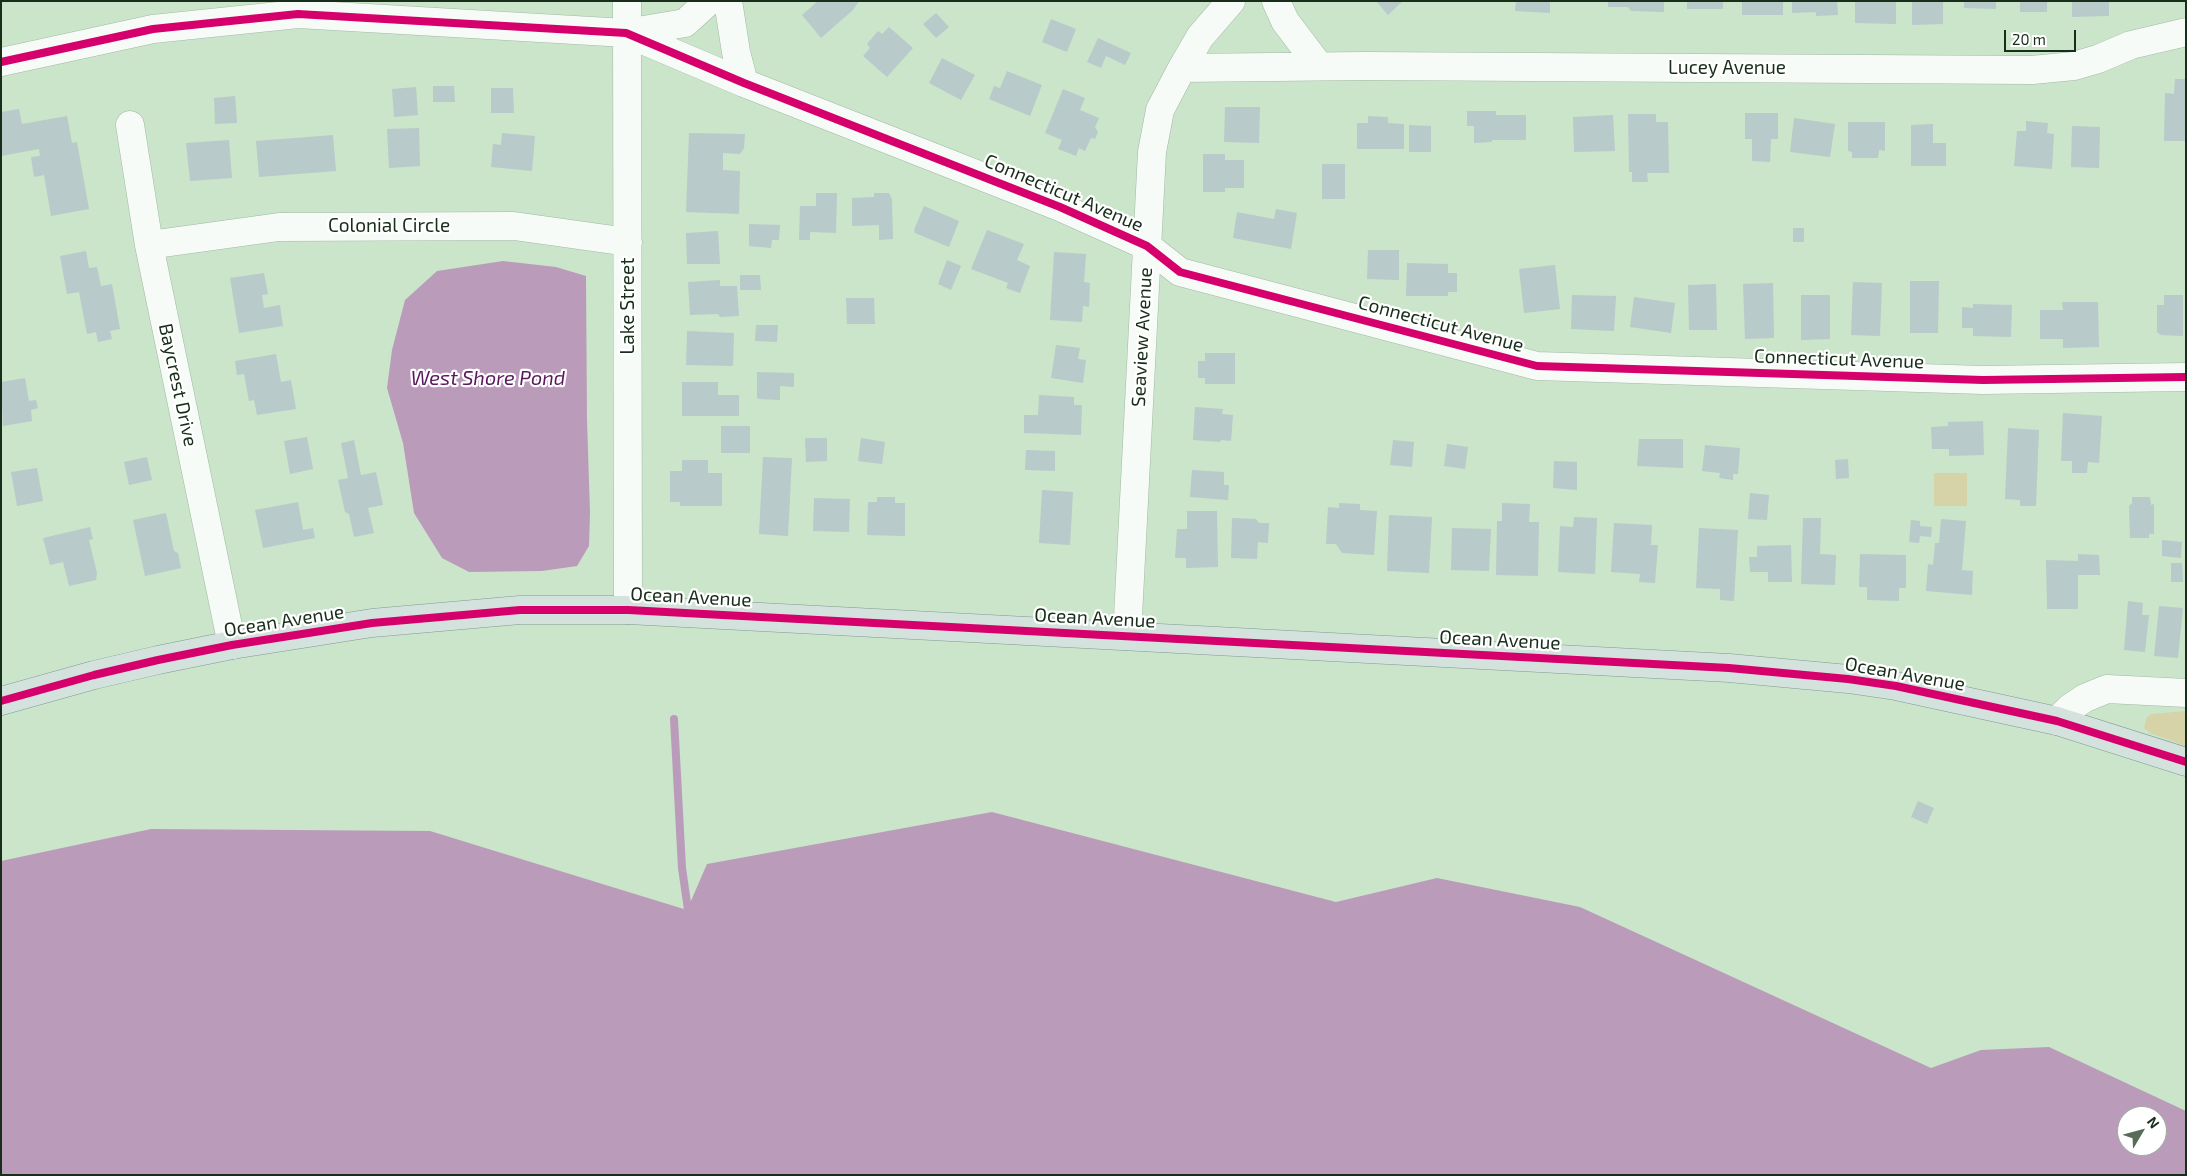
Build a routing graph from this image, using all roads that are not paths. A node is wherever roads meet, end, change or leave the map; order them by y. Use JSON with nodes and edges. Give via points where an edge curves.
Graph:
{"nodes":[{"id":1,"x":627,"y":1,"type":"edge"},
{"id":2,"x":635,"y":1,"type":"edge"},
{"id":3,"x":709,"y":1,"type":"edge"},
{"id":4,"x":728,"y":1,"type":"edge"},
{"id":5,"x":1231,"y":1,"type":"edge"},
{"id":6,"x":1276,"y":1,"type":"edge"},
{"id":7,"x":298,"y":8,"type":"edge"},
{"id":8,"x":2186,"y":32,"type":"edge"},
{"id":9,"x":626,"y":33,"type":"junction"},
{"id":10,"x":1,"y":62,"type":"edge"},
{"id":11,"x":1319,"y":66,"type":"junction"},
{"id":12,"x":1182,"y":68,"type":"junction"},
{"id":13,"x":744,"y":83,"type":"junction"},
{"id":14,"x":130,"y":125,"type":"dead end"},
{"id":15,"x":628,"y":242,"type":"junction"},
{"id":16,"x":149,"y":245,"type":"junction"},
{"id":17,"x":1147,"y":246,"type":"junction"},
{"id":18,"x":2186,"y":378,"type":"edge"},
{"id":19,"x":628,"y":610,"type":"junction"},
{"id":20,"x":1128,"y":636,"type":"junction"},
{"id":21,"x":232,"y":645,"type":"junction"},
{"id":22,"x":2186,"y":693,"type":"edge"},
{"id":23,"x":1,"y":701,"type":"edge"},
{"id":24,"x":2057,"y":721,"type":"junction"},
{"id":25,"x":2186,"y":762,"type":"edge"}],
"edges":[{"from":1,"to":9,"type":"street","name":"Lake Street"},
{"from":2,"to":9,"type":"street"},
{"from":3,"to":9,"type":"street","via":[[685,23]]},
{"from":4,"to":13,"type":"street"},
{"from":5,"to":12,"type":"street","name":"Seaview Avenue","via":[[1200,38]]},
{"from":6,"to":11,"type":"street","via":[[1286,21]]},
{"from":7,"to":9,"type":"street","name":"Connecticut Avenue"},
{"from":7,"to":10,"type":"street","name":"Connecticut Avenue","via":[[153,30]]},
{"from":8,"to":11,"type":"street","name":"Lucey Avenue","via":[[2131,45],[2074,66],[2032,70]]},
{"from":9,"to":13,"type":"street","name":"Connecticut Avenue"},
{"from":9,"to":15,"type":"street","name":"Lake Street"},
{"from":11,"to":12,"type":"street","name":"Lucey Avenue"},
{"from":12,"to":17,"type":"street","name":"Seaview Avenue","via":[[1160,110],[1152,152]]},
{"from":13,"to":17,"type":"street","name":"Connecticut Avenue","via":[[1060,207]]},
{"from":14,"to":16,"type":"street","name":"Baycrest Drive"},
{"from":15,"to":16,"type":"street","name":"Colonial Circle","via":[[514,226],[279,227]]},
{"from":15,"to":19,"type":"street","name":"Lake Street"},
{"from":16,"to":21,"type":"street","name":"Baycrest Drive"},
{"from":17,"to":18,"type":"street","name":"Connecticut Avenue","via":[[1180,272],[1537,366],[1983,380]]},
{"from":17,"to":20,"type":"street","name":"Seaview Avenue"},
{"from":19,"to":20,"type":"main road","name":"Ocean Avenue"},
{"from":19,"to":21,"type":"main road","name":"Ocean Avenue","via":[[520,610],[456,615],[372,623]]},
{"from":20,"to":24,"type":"main road","name":"Ocean Avenue","via":[[1739,669],[1896,686]]},
{"from":21,"to":23,"type":"main road","name":"Ocean Avenue","via":[[94,675]]},
{"from":22,"to":24,"type":"street","via":[[2107,689],[2070,708]]},
{"from":24,"to":25,"type":"main road","name":"Ocean Avenue"}]}
